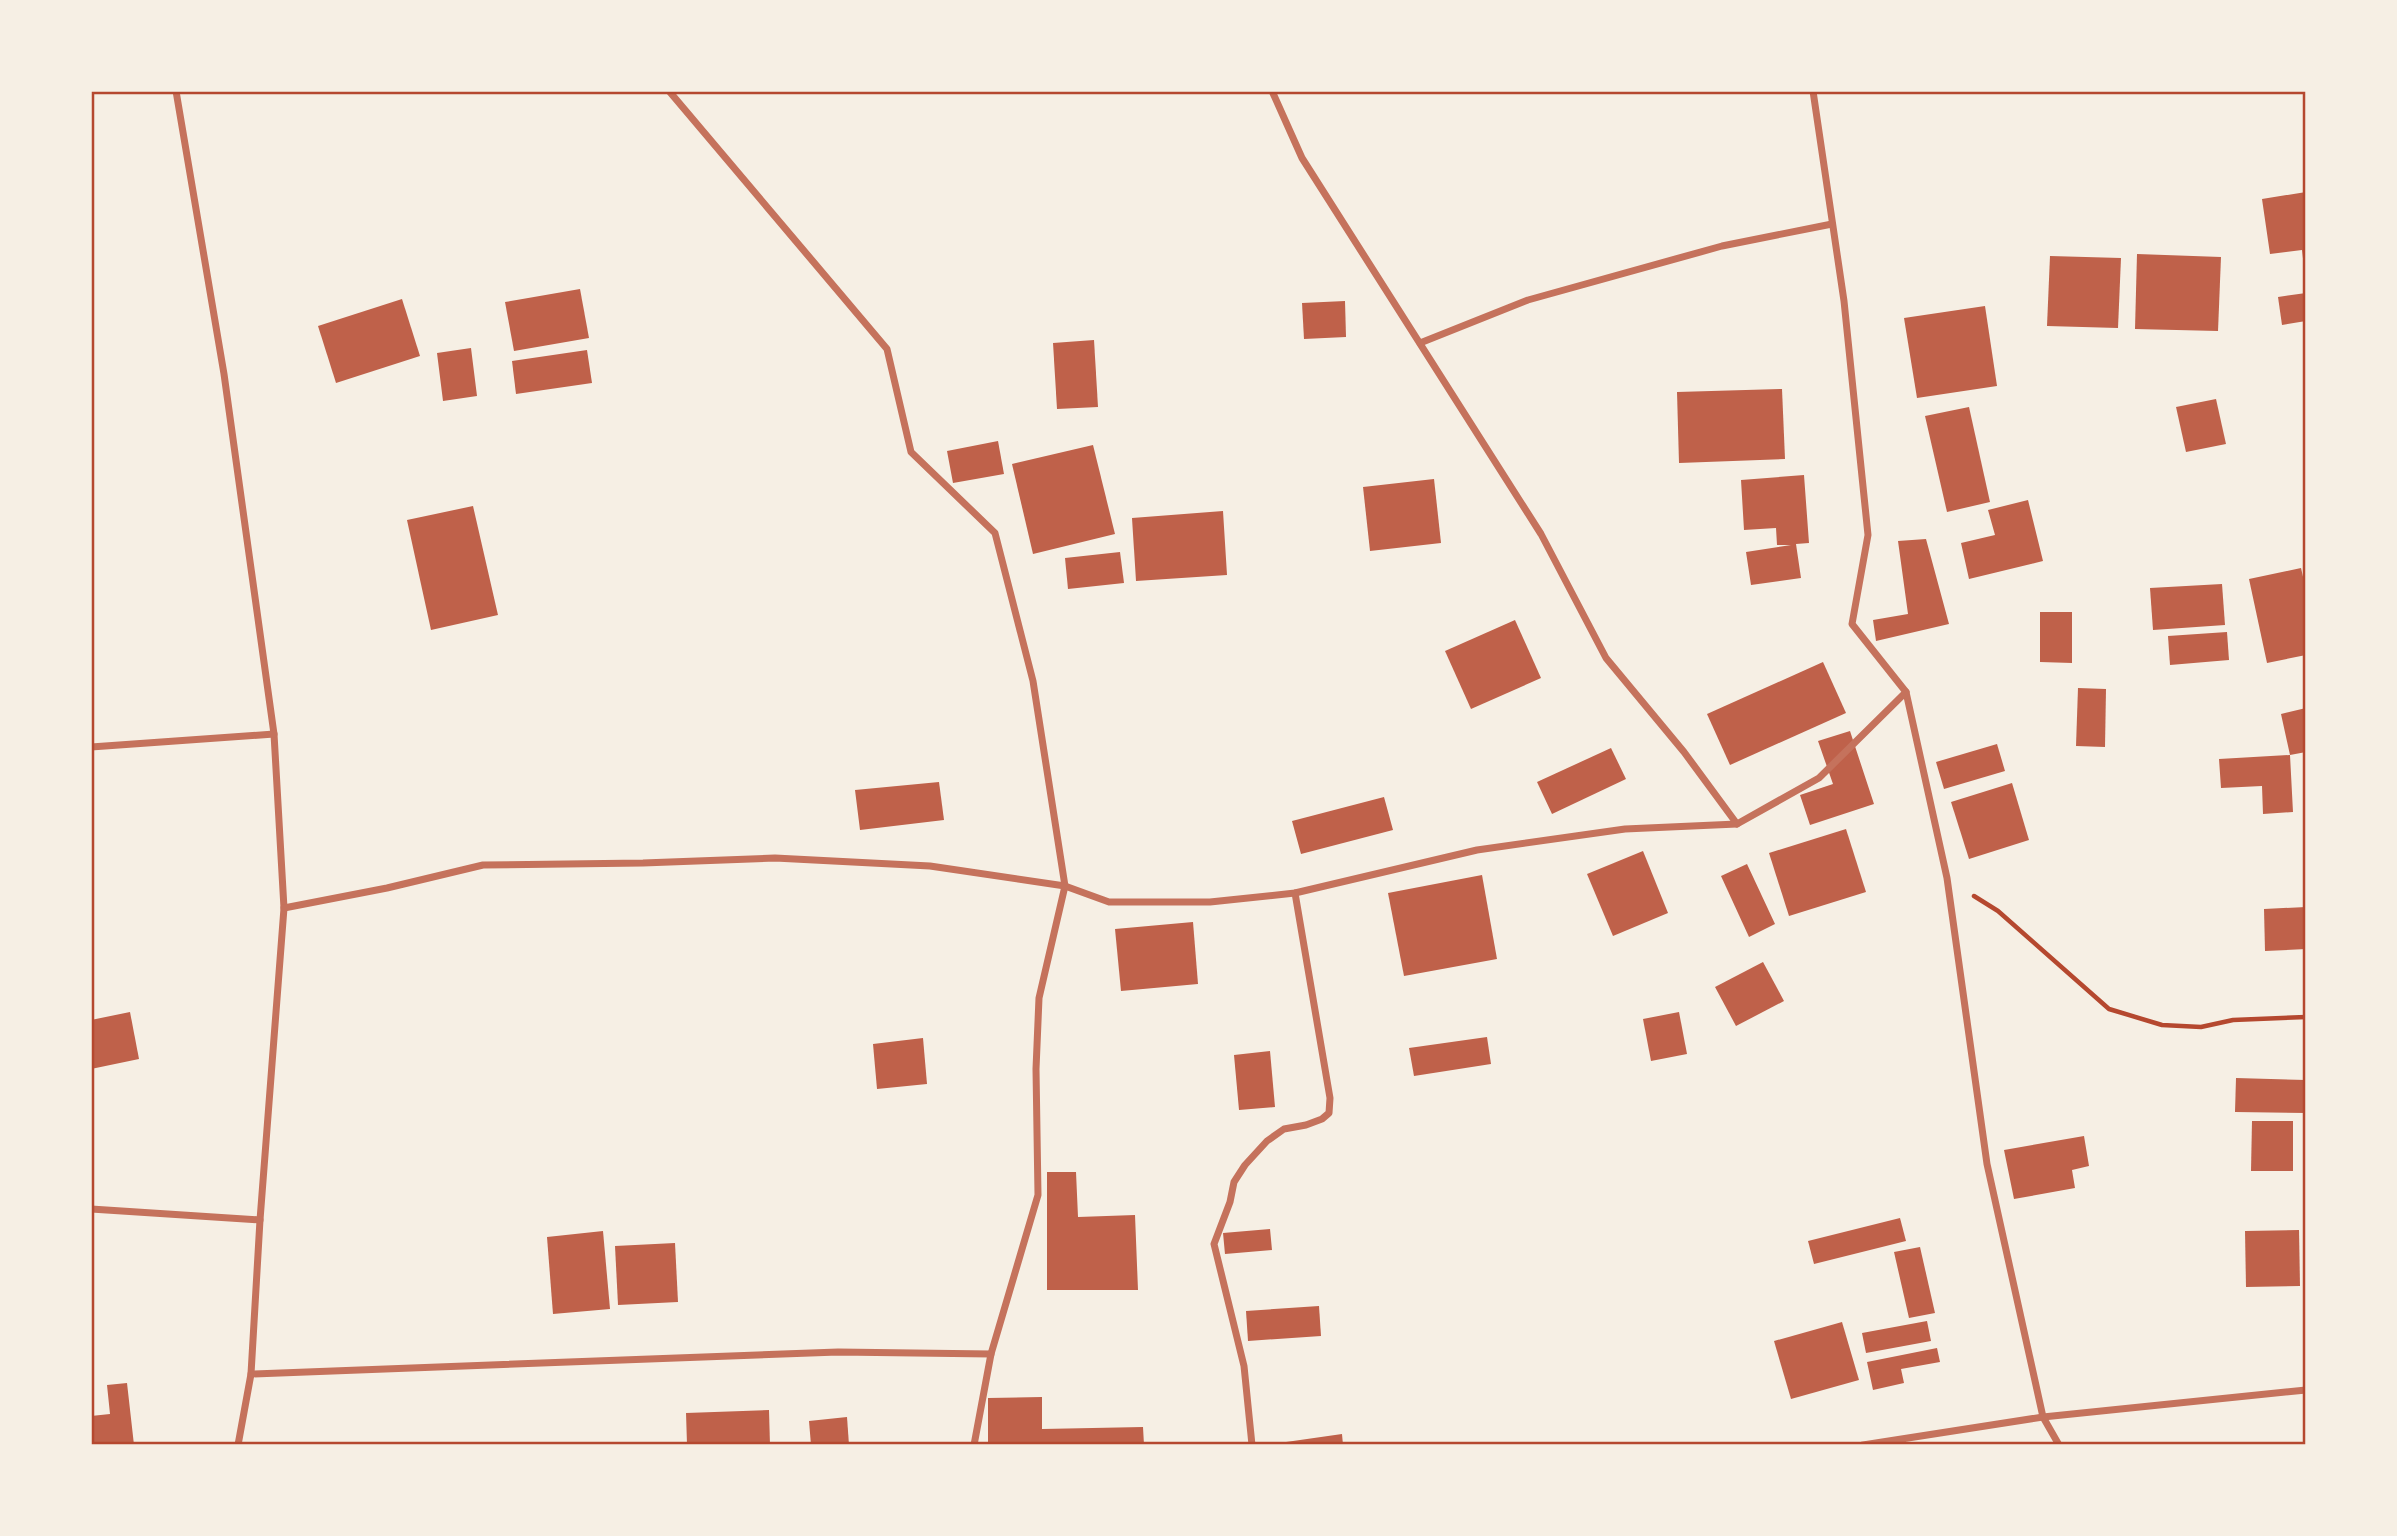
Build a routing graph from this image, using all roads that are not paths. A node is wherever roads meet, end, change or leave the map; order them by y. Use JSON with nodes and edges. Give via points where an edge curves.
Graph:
{"nodes":[{"id":1,"x":176,"y":91,"type":"edge"},
{"id":2,"x":669,"y":91,"type":"edge"},
{"id":3,"x":1272,"y":91,"type":"edge"},
{"id":4,"x":1813,"y":91,"type":"edge"},
{"id":5,"x":1832,"y":224,"type":"junction"},
{"id":6,"x":1420,"y":342,"type":"junction"},
{"id":7,"x":1906,"y":692,"type":"junction"},
{"id":8,"x":274,"y":734,"type":"junction"},
{"id":9,"x":91,"y":747,"type":"edge"},
{"id":10,"x":1737,"y":824,"type":"junction"},
{"id":11,"x":1065,"y":886,"type":"junction"},
{"id":12,"x":1295,"y":893,"type":"junction"},
{"id":13,"x":285,"y":908,"type":"junction"},
{"id":14,"x":91,"y":1209,"type":"edge"},
{"id":15,"x":260,"y":1220,"type":"junction"},
{"id":16,"x":992,"y":1354,"type":"junction"},
{"id":17,"x":251,"y":1374,"type":"junction"},
{"id":18,"x":2306,"y":1390,"type":"edge"},
{"id":19,"x":2043,"y":1417,"type":"junction"},
{"id":20,"x":238,"y":1445,"type":"edge"},
{"id":21,"x":974,"y":1445,"type":"edge"},
{"id":22,"x":1252,"y":1445,"type":"edge"},
{"id":23,"x":1863,"y":1445,"type":"edge"},
{"id":24,"x":2059,"y":1445,"type":"edge"}],
"edges":[{"from":1,"to":8,"type":"street","via":[[224,374]]},
{"from":2,"to":11,"type":"street","via":[[887,349],[911,452],[995,533],[1033,681]]},
{"from":3,"to":6,"type":"street","via":[[1302,158]]},
{"from":4,"to":5,"type":"street"},
{"from":5,"to":6,"type":"street","via":[[1722,246],[1528,300]]},
{"from":5,"to":7,"type":"street","via":[[1868,535],[1852,624]]},
{"from":6,"to":10,"type":"street","via":[[1541,534],[1606,658]]},
{"from":7,"to":10,"type":"street","via":[[1819,778]]},
{"from":7,"to":19,"type":"street","via":[[1947,878],[1987,1164]]},
{"from":8,"to":9,"type":"street"},
{"from":8,"to":13,"type":"street"},
{"from":10,"to":12,"type":"street","via":[[1625,829],[1477,850]]},
{"from":11,"to":12,"type":"street","via":[[1109,902],[1210,902]]},
{"from":11,"to":13,"type":"street","via":[[930,866],[775,858],[483,865]]},
{"from":11,"to":16,"type":"street","via":[[1039,999],[1038,1195]]},
{"from":12,"to":22,"type":"street","via":[[1329,1113],[1306,1125],[1284,1129],[1245,1165],[1234,1182],[1214,1244],[1244,1366]]},
{"from":13,"to":15,"type":"street"},
{"from":14,"to":15,"type":"street"},
{"from":15,"to":17,"type":"street"},
{"from":16,"to":17,"type":"street","via":[[824,1353]]},
{"from":16,"to":21,"type":"street"},
{"from":17,"to":20,"type":"street"},
{"from":18,"to":19,"type":"street"},
{"from":19,"to":23,"type":"street"},
{"from":19,"to":24,"type":"street"}]}
